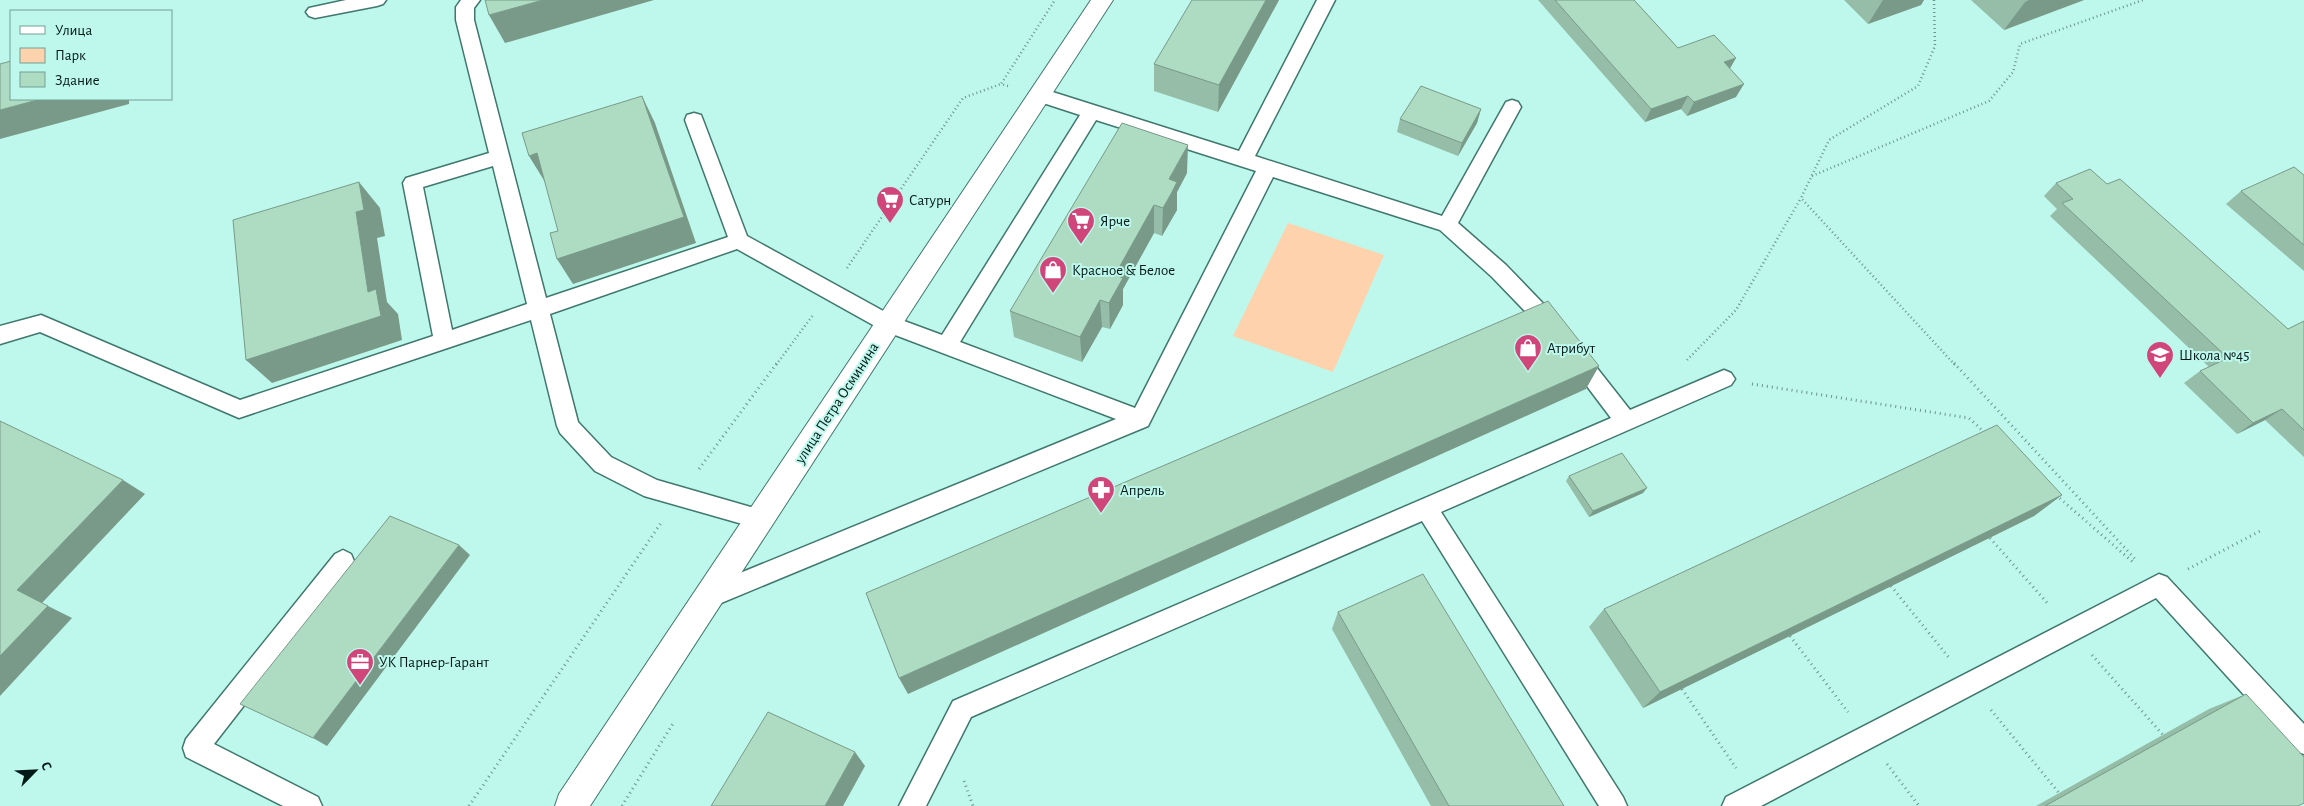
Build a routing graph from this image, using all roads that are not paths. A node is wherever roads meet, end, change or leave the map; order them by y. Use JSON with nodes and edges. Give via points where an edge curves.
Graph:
{"nodes":[{"id":1,"x":377,"y":0,"type":"edge"},
{"id":2,"x":471,"y":0,"type":"edge"},
{"id":3,"x":1102,"y":0,"type":"edge"},
{"id":4,"x":1326,"y":0,"type":"edge"},
{"id":5,"x":311,"y":10,"type":"edge"},
{"id":6,"x":1040,"y":96,"type":"junction"},
{"id":7,"x":1512,"y":107,"type":"dead end"},
{"id":8,"x":1092,"y":112,"type":"junction"},
{"id":9,"x":694,"y":120,"type":"dead end"},
{"id":10,"x":500,"y":157,"type":"junction"},
{"id":11,"x":1243,"y":161,"type":"junction"},
{"id":12,"x":1267,"y":169,"type":"junction"},
{"id":13,"x":1447,"y":225,"type":"junction"},
{"id":14,"x":739,"y":241,"type":"junction"},
{"id":15,"x":539,"y":309,"type":"junction"},
{"id":16,"x":889,"y":324,"type":"junction"},
{"id":17,"x":0,"y":335,"type":"edge"},
{"id":18,"x":444,"y":341,"type":"junction"},
{"id":19,"x":947,"y":346,"type":"junction"},
{"id":20,"x":1724,"y":380,"type":"road end"},
{"id":21,"x":1140,"y":419,"type":"junction"},
{"id":22,"x":1627,"y":422,"type":"junction"},
{"id":23,"x":1426,"y":508,"type":"junction"},
{"id":24,"x":760,"y":520,"type":"junction"},
{"id":25,"x":343,"y":561,"type":"dead end"},
{"id":26,"x":709,"y":597,"type":"junction"},
{"id":27,"x":2304,"y":742,"type":"edge"},
{"id":28,"x":1745,"y":801,"type":"edge"},
{"id":29,"x":309,"y":806,"type":"edge"},
{"id":30,"x":571,"y":806,"type":"edge"},
{"id":31,"x":912,"y":806,"type":"edge"},
{"id":32,"x":1614,"y":806,"type":"edge"}],
"edges":[{"from":1,"to":5,"type":"lane"},
{"from":2,"to":10,"type":"lane","via":[[465,7],[465,20]]},
{"from":3,"to":6,"type":"main road","name":"улица Петра Осминина"},
{"from":4,"to":11,"type":"lane"},
{"from":6,"to":8,"type":"lane"},
{"from":6,"to":16,"type":"main road","name":"улица Петра Осминина"},
{"from":7,"to":13,"type":"lane"},
{"from":8,"to":11,"type":"lane"},
{"from":8,"to":19,"type":"lane"},
{"from":9,"to":14,"type":"lane"},
{"from":10,"to":15,"type":"lane"},
{"from":10,"to":18,"type":"lane","via":[[413,183]]},
{"from":11,"to":12,"type":"lane"},
{"from":12,"to":13,"type":"lane"},
{"from":12,"to":21,"type":"lane"},
{"from":13,"to":22,"type":"lane","via":[[1499,271],[1550,323]]},
{"from":14,"to":15,"type":"lane"},
{"from":14,"to":16,"type":"lane"},
{"from":15,"to":18,"type":"lane"},
{"from":15,"to":24,"type":"lane","via":[[568,426],[603,464],[652,489]]},
{"from":16,"to":19,"type":"lane"},
{"from":16,"to":24,"type":"main road","name":"улица Петра Осминина"},
{"from":17,"to":18,"type":"lane","via":[[41,322],[239,409]]},
{"from":19,"to":21,"type":"lane"},
{"from":20,"to":22,"type":"lane"},
{"from":21,"to":26,"type":"lane"},
{"from":22,"to":23,"type":"lane"},
{"from":23,"to":31,"type":"lane","via":[[962,709]]},
{"from":23,"to":32,"type":"lane"},
{"from":24,"to":26,"type":"main road","name":"улица Петра Осминина"},
{"from":25,"to":29,"type":"lane","via":[[195,748]]},
{"from":26,"to":30,"type":"main road","name":"улица Петра Осминина"},
{"from":27,"to":28,"type":"lane","via":[[2159,585]]}]}
